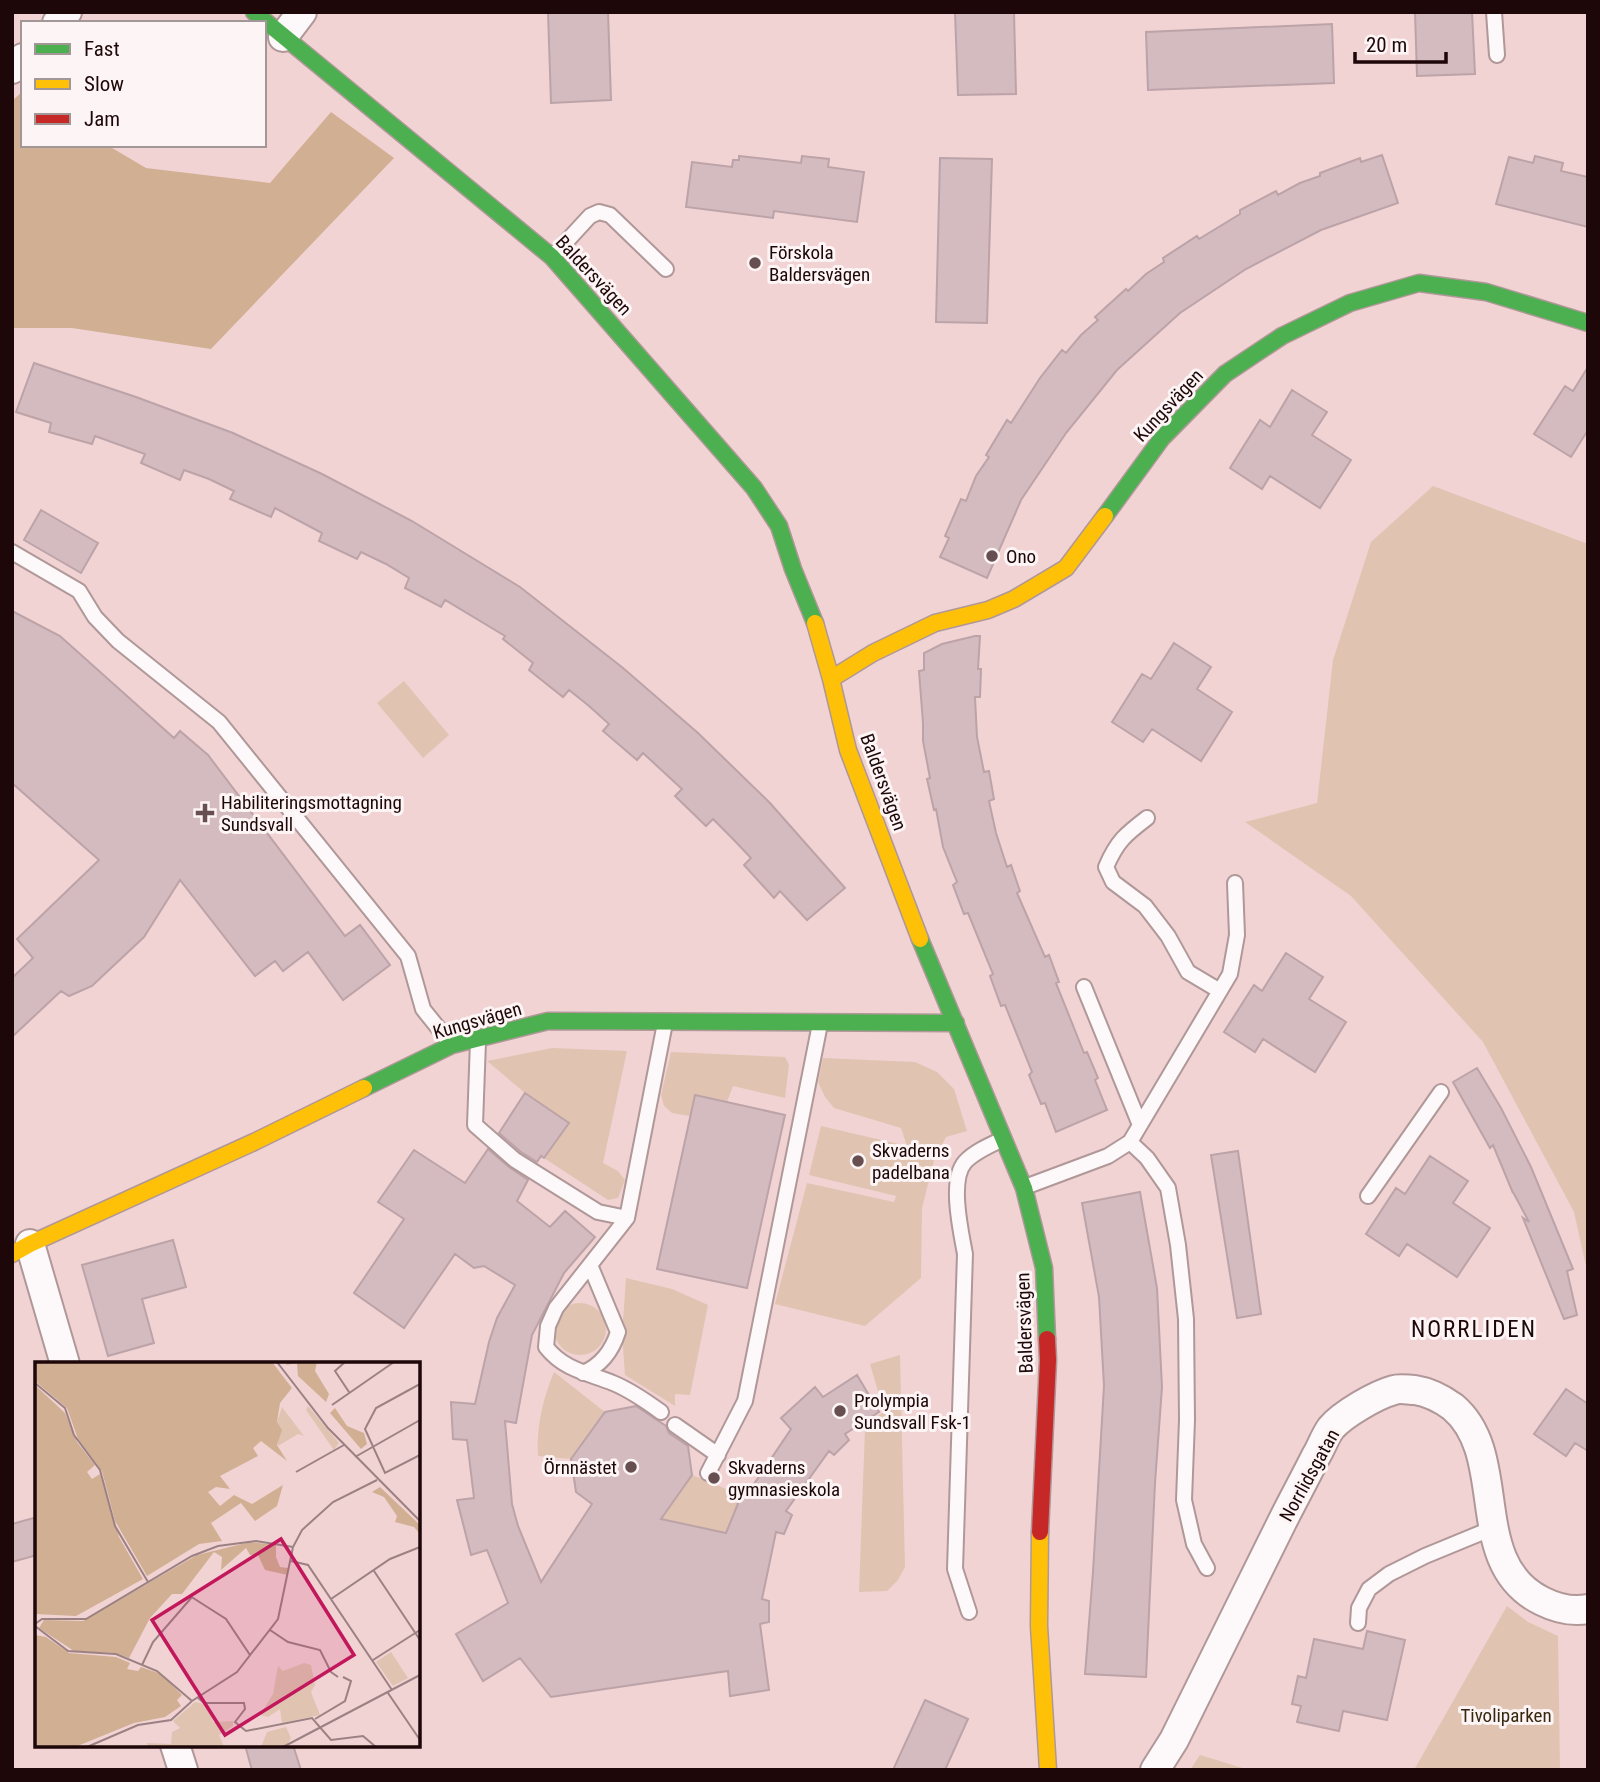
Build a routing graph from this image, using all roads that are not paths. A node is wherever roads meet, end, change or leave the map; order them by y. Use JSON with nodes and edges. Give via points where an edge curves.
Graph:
{"nodes":[{"id":1,"x":302,"y":12,"type":"edge"},
{"id":2,"x":1494,"y":12,"type":"edge"},
{"id":3,"x":266,"y":22,"type":"edge"},
{"id":4,"x":283,"y":37,"type":"junction"},
{"id":5,"x":1497,"y":55,"type":"dead end"},
{"id":6,"x":552,"y":257,"type":"junction"},
{"id":7,"x":666,"y":269,"type":"dead end"},
{"id":8,"x":1588,"y":323,"type":"edge"},
{"id":9,"x":12,"y":552,"type":"edge"},
{"id":10,"x":831,"y":679,"type":"junction"},
{"id":11,"x":1147,"y":818,"type":"dead end"},
{"id":12,"x":1234,"y":883,"type":"dead end"},
{"id":13,"x":1084,"y":987,"type":"dead end"},
{"id":14,"x":1220,"y":991,"type":"junction"},
{"id":15,"x":665,"y":1022,"type":"junction"},
{"id":16,"x":821,"y":1022,"type":"junction"},
{"id":17,"x":956,"y":1023,"type":"junction"},
{"id":18,"x":478,"y":1039,"type":"junction"},
{"id":19,"x":452,"y":1045,"type":"junction"},
{"id":20,"x":1441,"y":1092,"type":"dead end"},
{"id":21,"x":1140,"y":1125,"type":"junction"},
{"id":22,"x":1004,"y":1138,"type":"junction"},
{"id":23,"x":1130,"y":1142,"type":"junction"},
{"id":24,"x":1024,"y":1188,"type":"junction"},
{"id":25,"x":1368,"y":1196,"type":"dead end"},
{"id":26,"x":627,"y":1218,"type":"junction"},
{"id":27,"x":21,"y":1249,"type":"edge"},
{"id":28,"x":590,"y":1265,"type":"junction"},
{"id":29,"x":64,"y":1362,"type":"edge"},
{"id":30,"x":583,"y":1373,"type":"junction"},
{"id":31,"x":661,"y":1412,"type":"dead end"},
{"id":32,"x":675,"y":1425,"type":"dead end"},
{"id":33,"x":718,"y":1455,"type":"junction"},
{"id":34,"x":708,"y":1474,"type":"dead end"},
{"id":35,"x":1493,"y":1528,"type":"junction"},
{"id":36,"x":1207,"y":1568,"type":"dead end"},
{"id":37,"x":1588,"y":1609,"type":"edge"},
{"id":38,"x":969,"y":1612,"type":"dead end"},
{"id":39,"x":1358,"y":1623,"type":"dead end"},
{"id":40,"x":177,"y":1747,"type":"edge"},
{"id":41,"x":183,"y":1770,"type":"edge"},
{"id":42,"x":1048,"y":1770,"type":"edge"},
{"id":43,"x":1155,"y":1770,"type":"edge"}],
"edges":[{"from":1,"to":4,"type":"street"},
{"from":2,"to":5,"type":"lane"},
{"from":3,"to":4,"type":"street","name":"Baldersvägen"},
{"from":4,"to":6,"type":"street","name":"Baldersvägen"},
{"from":6,"to":7,"type":"lane","via":[[599,212],[610,215]]},
{"from":6,"to":10,"type":"street","name":"Baldersvägen","via":[[754,488],[779,526]]},
{"from":8,"to":10,"type":"street","name":"Kungsvägen","via":[[1486,292],[1419,283],[1350,303],[1282,336],[1225,374],[1162,438],[1066,568],[988,610],[935,623]]},
{"from":9,"to":19,"type":"lane","via":[[79,591],[118,641],[219,723],[408,956],[423,1009]]},
{"from":10,"to":17,"type":"street","name":"Baldersvägen","via":[[848,750]]},
{"from":11,"to":14,"type":"lane","via":[[1114,848],[1106,867],[1113,882],[1144,906],[1168,936],[1188,972]]},
{"from":12,"to":14,"type":"lane","via":[[1237,935],[1230,974]]},
{"from":13,"to":21,"type":"lane"},
{"from":14,"to":21,"type":"lane"},
{"from":15,"to":16,"type":"street","name":"Kungsvägen"},
{"from":15,"to":18,"type":"street","name":"Kungsvägen","via":[[548,1021]]},
{"from":15,"to":26,"type":"lane"},
{"from":16,"to":17,"type":"street","name":"Kungsvägen"},
{"from":16,"to":33,"type":"lane","via":[[745,1401]]},
{"from":17,"to":22,"type":"street","name":"Baldersvägen"},
{"from":18,"to":19,"type":"street","name":"Kungsvägen"},
{"from":18,"to":26,"type":"lane","via":[[475,1125],[515,1160],[598,1212]]},
{"from":19,"to":27,"type":"street","name":"Kungsvägen"},
{"from":20,"to":25,"type":"lane"},
{"from":21,"to":23,"type":"lane"},
{"from":22,"to":24,"type":"street","name":"Baldersvägen"},
{"from":22,"to":38,"type":"lane","via":[[964,1163],[958,1179],[965,1254],[955,1569]]},
{"from":23,"to":24,"type":"lane","via":[[1108,1156]]},
{"from":23,"to":36,"type":"lane","via":[[1168,1188],[1186,1319],[1184,1500],[1194,1544]]},
{"from":24,"to":42,"type":"street","name":"Baldersvägen","via":[[1044,1268],[1048,1360],[1039,1626]]},
{"from":26,"to":28,"type":"lane"},
{"from":27,"to":29,"type":"street"},
{"from":28,"to":30,"type":"lane","via":[[618,1332],[603,1361]]},
{"from":28,"to":30,"type":"lane","via":[[556,1308],[546,1347]]},
{"from":30,"to":31,"type":"lane","via":[[613,1383]]},
{"from":32,"to":33,"type":"lane"},
{"from":33,"to":34,"type":"lane"},
{"from":35,"to":37,"type":"street","name":"Norrlidsgatan","via":[[1500,1554],[1516,1581],[1532,1596],[1576,1611]]},
{"from":35,"to":39,"type":"lane","via":[[1389,1574],[1369,1589],[1359,1608]]},
{"from":35,"to":43,"type":"street","name":"Norrlidsgatan","via":[[1486,1476],[1464,1416],[1443,1399],[1395,1389],[1357,1407],[1331,1429]]},
{"from":40,"to":41,"type":"street"}]}
